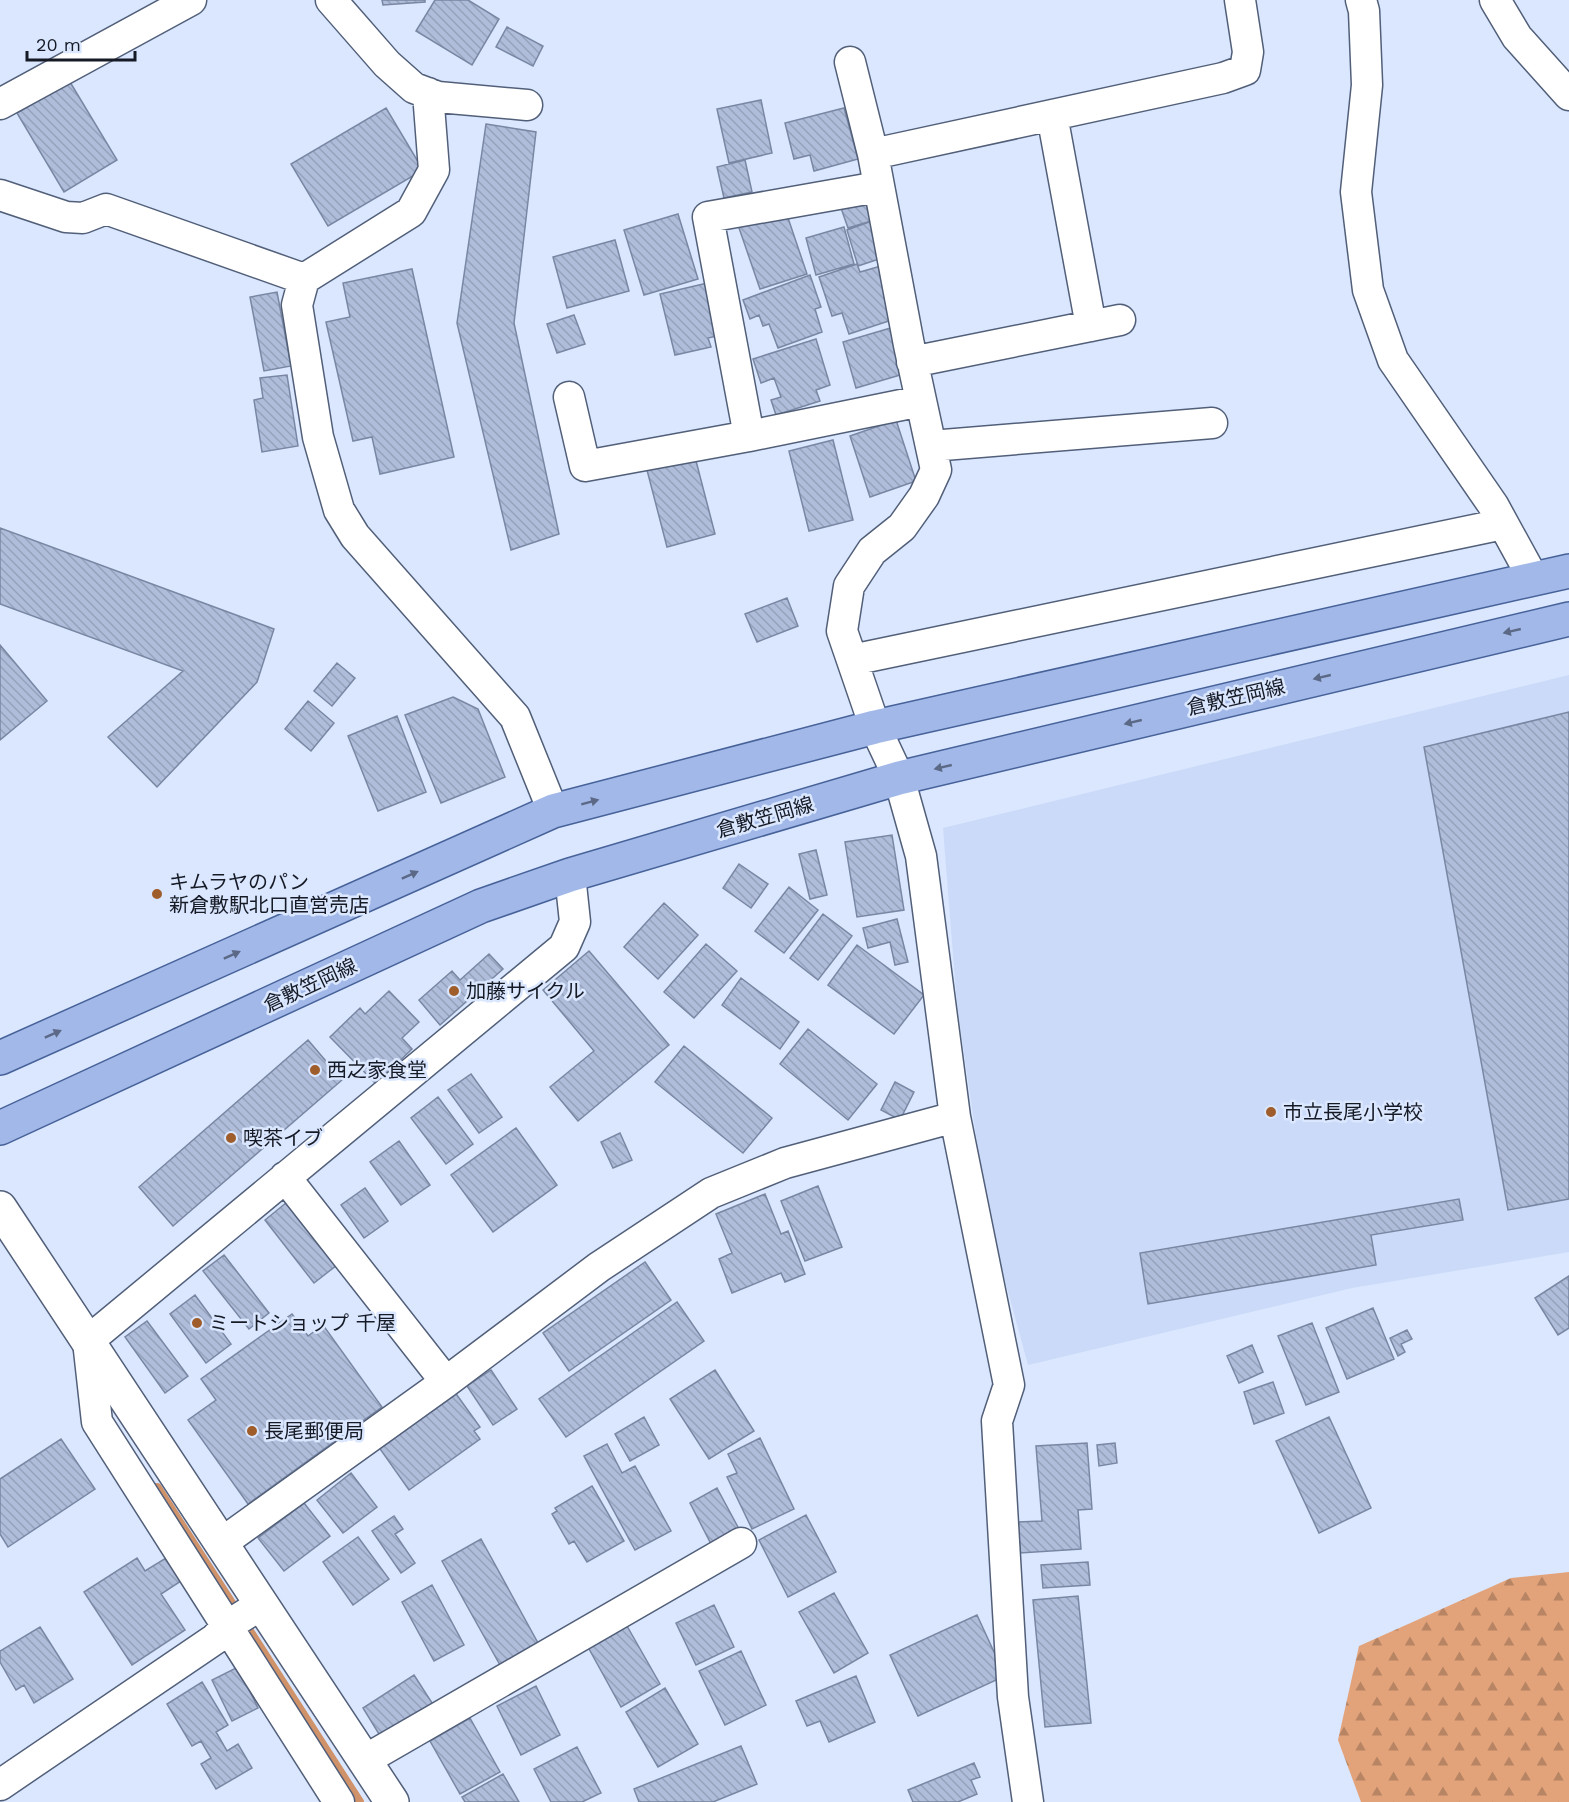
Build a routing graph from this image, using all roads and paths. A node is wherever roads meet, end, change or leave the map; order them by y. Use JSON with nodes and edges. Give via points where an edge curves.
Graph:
{"nodes":[{"id":1,"x":191,"y":0,"type":"edge"},
{"id":2,"x":331,"y":0,"type":"edge"},
{"id":3,"x":1240,"y":0,"type":"edge"},
{"id":4,"x":1361,"y":0,"type":"edge"},
{"id":5,"x":1495,"y":0,"type":"edge"},
{"id":6,"x":850,"y":62,"type":"dead end"},
{"id":7,"x":428,"y":93,"type":"junction"},
{"id":8,"x":1569,"y":95,"type":"edge"},
{"id":9,"x":0,"y":104,"type":"edge"},
{"id":10,"x":527,"y":105,"type":"dead end"},
{"id":11,"x":1052,"y":115,"type":"junction"},
{"id":12,"x":873,"y":154,"type":"junction"},
{"id":13,"x":878,"y":187,"type":"junction"},
{"id":14,"x":0,"y":195,"type":"edge"},
{"id":15,"x":304,"y":279,"type":"junction"},
{"id":16,"x":1120,"y":320,"type":"dead end"},
{"id":17,"x":1091,"y":326,"type":"junction"},
{"id":18,"x":912,"y":362,"type":"junction"},
{"id":19,"x":568,"y":397,"type":"dead end"},
{"id":20,"x":921,"y":401,"type":"junction"},
{"id":21,"x":1212,"y":423,"type":"dead end"},
{"id":22,"x":749,"y":436,"type":"junction"},
{"id":23,"x":930,"y":446,"type":"junction"},
{"id":24,"x":1503,"y":524,"type":"junction"},
{"id":25,"x":1569,"y":571,"type":"edge"},
{"id":26,"x":1533,"y":578,"type":"junction"},
{"id":27,"x":1569,"y":619,"type":"edge"},
{"id":28,"x":852,"y":660,"type":"junction"},
{"id":29,"x":875,"y":727,"type":"junction"},
{"id":30,"x":899,"y":778,"type":"junction"},
{"id":31,"x":553,"y":812,"type":"junction"},
{"id":32,"x":570,"y":875,"type":"junction"},
{"id":33,"x":0,"y":1058,"type":"edge"},
{"id":34,"x":955,"y":1117,"type":"junction"},
{"id":35,"x":0,"y":1128,"type":"edge"},
{"id":36,"x":285,"y":1177,"type":"junction"},
{"id":37,"x":0,"y":1208,"type":"edge"},
{"id":38,"x":88,"y":1341,"type":"junction"},
{"id":39,"x":446,"y":1382,"type":"junction"},
{"id":40,"x":223,"y":1542,"type":"junction"},
{"id":41,"x":741,"y":1543,"type":"dead end"},
{"id":42,"x":243,"y":1616,"type":"junction"},
{"id":43,"x":365,"y":1760,"type":"junction"},
{"id":44,"x":0,"y":1785,"type":"edge"},
{"id":45,"x":339,"y":1802,"type":"edge"},
{"id":46,"x":392,"y":1802,"type":"edge"},
{"id":47,"x":1028,"y":1802,"type":"edge"}],
"edges":[{"from":1,"to":9,"type":"street"},
{"from":2,"to":7,"type":"street","via":[[387,64],[414,88]]},
{"from":3,"to":11,"type":"street","via":[[1248,52],[1245,70]]},
{"from":4,"to":24,"type":"street","via":[[1367,85],[1356,192],[1368,290],[1393,360],[1448,436]]},
{"from":5,"to":8,"type":"street","via":[[1517,37]]},
{"from":6,"to":12,"type":"street"},
{"from":7,"to":10,"type":"street"},
{"from":7,"to":15,"type":"street","via":[[434,170],[411,212]]},
{"from":11,"to":12,"type":"street"},
{"from":11,"to":17,"type":"street"},
{"from":12,"to":13,"type":"street"},
{"from":13,"to":18,"type":"street"},
{"from":13,"to":22,"type":"street","via":[[708,217]]},
{"from":14,"to":15,"type":"street","via":[[66,217],[82,218],[106,209]]},
{"from":15,"to":31,"type":"street","via":[[297,304],[318,437],[339,510],[355,536],[515,717]]},
{"from":16,"to":17,"type":"street"},
{"from":17,"to":18,"type":"street"},
{"from":18,"to":20,"type":"street"},
{"from":19,"to":22,"type":"street","via":[[585,466]]},
{"from":20,"to":22,"type":"street"},
{"from":20,"to":23,"type":"street"},
{"from":21,"to":23,"type":"street"},
{"from":23,"to":28,"type":"street","via":[[936,470],[924,496],[902,527],[872,551],[849,586],[843,631]]},
{"from":24,"to":26,"type":"street"},
{"from":24,"to":28,"type":"street"},
{"from":25,"to":26,"type":"main road"},
{"from":26,"to":29,"type":"main road"},
{"from":27,"to":30,"type":"main road","name":"倉敷笠岡線","one_way":true},
{"from":28,"to":29,"type":"street"},
{"from":29,"to":30,"type":"street"},
{"from":31,"to":29,"type":"main road","one_way":true},
{"from":30,"to":32,"type":"main road","name":"倉敷笠岡線"},
{"from":30,"to":34,"type":"street","via":[[921,856]]},
{"from":33,"to":31,"type":"main road","one_way":true},
{"from":32,"to":35,"type":"main road","name":"倉敷笠岡線","via":[[481,906]]},
{"from":32,"to":36,"type":"street","via":[[575,922],[564,947]]},
{"from":34,"to":39,"type":"street","via":[[785,1162],[711,1193],[599,1267]]},
{"from":34,"to":47,"type":"street","via":[[1009,1385],[997,1421],[1013,1697]]},
{"from":36,"to":38,"type":"street"},
{"from":36,"to":39,"type":"street"},
{"from":37,"to":38,"type":"street"},
{"from":38,"to":40,"type":"street"},
{"from":38,"to":42,"type":"street","via":[[97,1422]]},
{"from":39,"to":40,"type":"street"},
{"from":40,"to":42,"type":"street"},
{"from":41,"to":43,"type":"street"},
{"from":42,"to":43,"type":"street"},
{"from":42,"to":44,"type":"street"},
{"from":42,"to":45,"type":"street"},
{"from":43,"to":46,"type":"street"}]}
